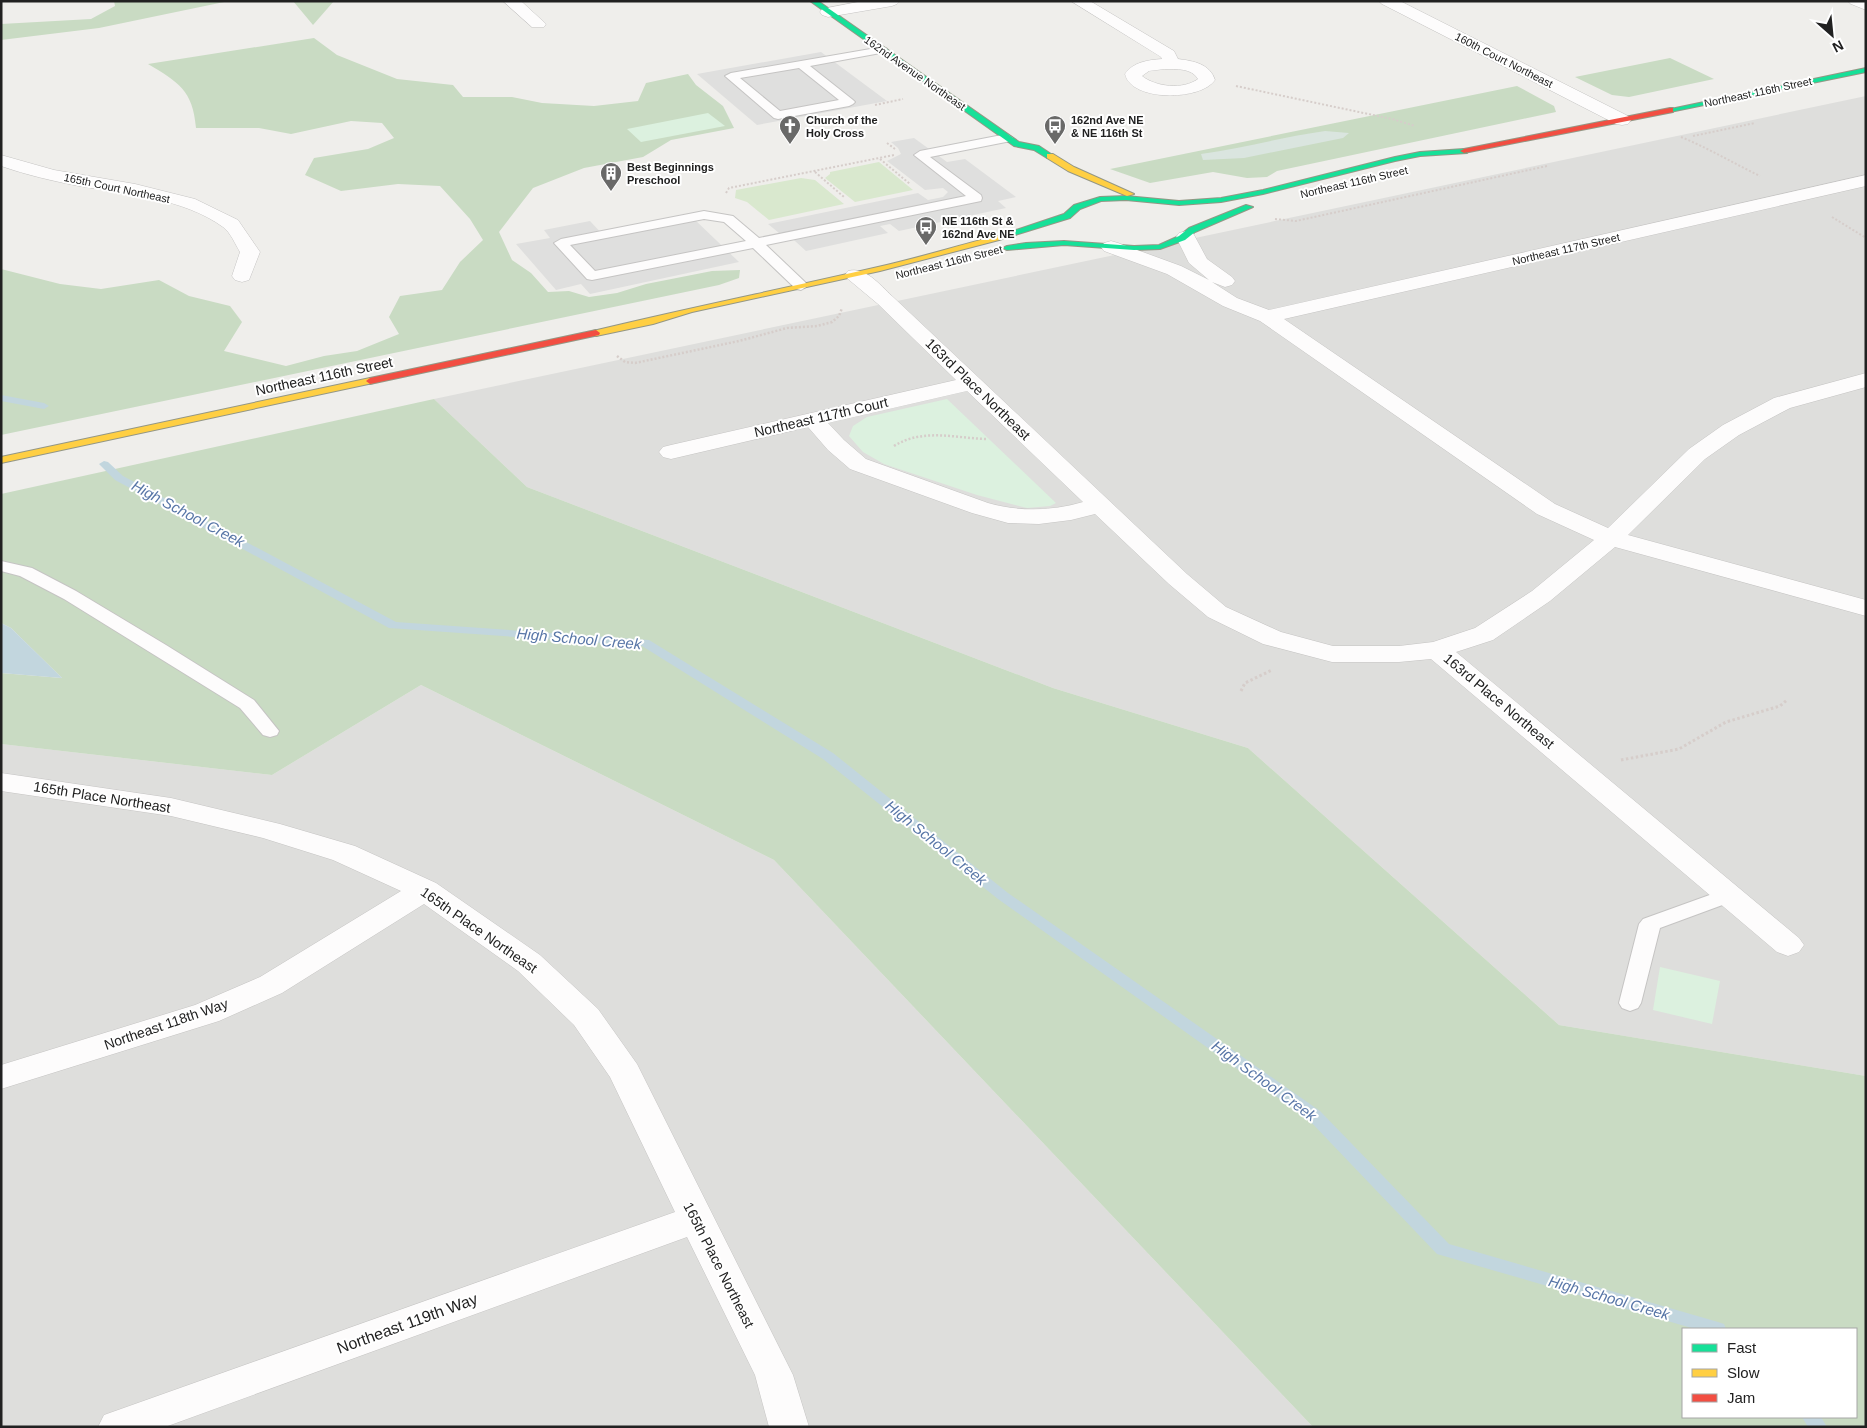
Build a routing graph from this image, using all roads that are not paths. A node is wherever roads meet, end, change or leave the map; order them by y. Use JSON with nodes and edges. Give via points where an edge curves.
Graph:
{"nodes":[{"id":1,"x":511,"y":1,"type":"edge"},
{"id":2,"x":813,"y":1,"type":"edge"},
{"id":3,"x":892,"y":1,"type":"edge"},
{"id":4,"x":1079,"y":1,"type":"edge"},
{"id":5,"x":1387,"y":1,"type":"edge"},
{"id":6,"x":1856,"y":1,"type":"edge"},
{"id":7,"x":1866,"y":5,"type":"edge"},
{"id":8,"x":828,"y":12,"type":"junction"},
{"id":9,"x":538,"y":24,"type":"dead end"},
{"id":10,"x":882,"y":50,"type":"junction"},
{"id":11,"x":801,"y":64,"type":"junction"},
{"id":12,"x":1172,"y":64,"type":"dead end"},
{"id":13,"x":1866,"y":70,"type":"edge"},
{"id":14,"x":1622,"y":120,"type":"junction"},
{"id":15,"x":1012,"y":141,"type":"junction"},
{"id":16,"x":1473,"y":151,"type":"junction"},
{"id":17,"x":1029,"y":158,"type":"dead end"},
{"id":18,"x":1,"y":160,"type":"edge"},
{"id":19,"x":1428,"y":166,"type":"dead end"},
{"id":20,"x":1362,"y":179,"type":"dead end"},
{"id":21,"x":1866,"y":180,"type":"edge"},
{"id":22,"x":1139,"y":197,"type":"junction"},
{"id":23,"x":1164,"y":202,"type":"junction"},
{"id":24,"x":1069,"y":224,"type":"junction"},
{"id":25,"x":1189,"y":233,"type":"junction"},
{"id":26,"x":756,"y":243,"type":"junction"},
{"id":27,"x":1104,"y":246,"type":"junction"},
{"id":28,"x":998,"y":250,"type":"dead end"},
{"id":29,"x":908,"y":274,"type":"dead end"},
{"id":30,"x":242,"y":276,"type":"dead end"},
{"id":31,"x":859,"y":279,"type":"junction"},
{"id":32,"x":801,"y":286,"type":"junction"},
{"id":33,"x":1267,"y":317,"type":"junction"},
{"id":34,"x":653,"y":322,"type":"junction"},
{"id":35,"x":1866,"y":380,"type":"edge"},
{"id":36,"x":972,"y":383,"type":"junction"},
{"id":37,"x":814,"y":419,"type":"junction"},
{"id":38,"x":671,"y":452,"type":"dead end"},
{"id":39,"x":1,"y":460,"type":"edge"},
{"id":40,"x":1099,"y":506,"type":"junction"},
{"id":41,"x":1611,"y":538,"type":"junction"},
{"id":42,"x":1,"y":566,"type":"edge"},
{"id":43,"x":1866,"y":608,"type":"edge"},
{"id":44,"x":1437,"y":650,"type":"junction"},
{"id":45,"x":270,"y":731,"type":"dead end"},
{"id":46,"x":1,"y":782,"type":"edge"},
{"id":47,"x":426,"y":890,"type":"junction"},
{"id":48,"x":1729,"y":895,"type":"junction"},
{"id":49,"x":1788,"y":945,"type":"dead end"},
{"id":50,"x":1630,"y":1003,"type":"dead end"},
{"id":51,"x":1,"y":1077,"type":"edge"},
{"id":52,"x":696,"y":1219,"type":"junction"},
{"id":53,"x":118,"y":1427,"type":"edge"},
{"id":54,"x":789,"y":1427,"type":"edge"}],
"edges":[{"from":1,"to":9,"type":"street"},
{"from":2,"to":8,"type":"street","name":"162nd Avenue Northeast"},
{"from":3,"to":8,"type":"street"},
{"from":4,"to":12,"type":"street","via":[[1168,54]]},
{"from":5,"to":14,"type":"street","name":"160th Court Northeast"},
{"from":6,"to":7,"type":"street"},
{"from":8,"to":10,"type":"street","name":"162nd Avenue Northeast"},
{"from":10,"to":11,"type":"lane"},
{"from":10,"to":15,"type":"street","name":"162nd Avenue Northeast"},
{"from":11,"to":11,"type":"lane","via":[[775,69],[731,76],[778,115],[849,102]]},
{"from":13,"to":14,"type":"street","name":"Northeast 116th Street"},
{"from":14,"to":16,"type":"street","name":"Northeast 116th Street"},
{"from":15,"to":17,"type":"street","name":"162nd Avenue Northeast"},
{"from":15,"to":22,"type":"street","name":"162nd Avenue Northeast","via":[[1036,148],[1071,170]]},
{"from":15,"to":26,"type":"lane","via":[[920,155],[976,198]]},
{"from":16,"to":19,"type":"street","name":"Northeast 116th Street"},
{"from":16,"to":23,"type":"street","name":"Northeast 116th Street","via":[[1420,154],[1228,200]]},
{"from":18,"to":30,"type":"street","name":"165th Court Northeast","via":[[58,176],[152,193],[199,207],[232,224],[250,252]]},
{"from":20,"to":25,"type":"street","name":"Northeast 116th Street","via":[[1265,202]]},
{"from":21,"to":33,"type":"street","name":"Northeast 117th Street"},
{"from":22,"to":23,"type":"street","name":"Northeast 116th Street"},
{"from":22,"to":24,"type":"street","name":"Northeast 116th Street","via":[[1080,200],[1073,209]]},
{"from":23,"to":25,"type":"street","via":[[1189,214],[1193,222]]},
{"from":24,"to":27,"type":"street","via":[[1077,236]]},
{"from":24,"to":31,"type":"street","name":"Northeast 116th Street","via":[[998,238]]},
{"from":25,"to":27,"type":"street","name":"Northeast 116th Street","via":[[1162,246],[1128,249]]},
{"from":25,"to":33,"type":"street","via":[[1198,263],[1253,297]]},
{"from":26,"to":26,"type":"lane","via":[[732,220],[721,215],[704,215],[561,244],[592,276]]},
{"from":26,"to":32,"type":"lane"},
{"from":27,"to":28,"type":"street","name":"Northeast 116th Street","via":[[1029,245]]},
{"from":27,"to":33,"type":"street","via":[[1174,270],[1230,302]]},
{"from":29,"to":31,"type":"street","name":"Northeast 116th Street"},
{"from":31,"to":32,"type":"street","name":"Northeast 116th Street"},
{"from":31,"to":34,"type":"street","name":"Northeast 116th Street","via":[[697,318]]},
{"from":31,"to":36,"type":"street","name":"163rd Place Northeast"},
{"from":32,"to":34,"type":"street","name":"Northeast 116th Street","via":[[690,310]]},
{"from":33,"to":41,"type":"street","via":[[1546,509]]},
{"from":34,"to":39,"type":"street","name":"Northeast 116th Street"},
{"from":35,"to":41,"type":"street","via":[[1782,403],[1731,430],[1697,454]]},
{"from":36,"to":37,"type":"street","name":"Northeast 117th Court"},
{"from":36,"to":40,"type":"street","name":"163rd Place Northeast"},
{"from":37,"to":38,"type":"street","name":"Northeast 117th Court"},
{"from":37,"to":40,"type":"street","via":[[836,446],[858,464],[1008,516],[1039,517]]},
{"from":40,"to":44,"type":"street","name":"163rd Place Northeast","via":[[1217,612],[1272,638],[1332,654],[1399,654]]},
{"from":41,"to":43,"type":"street"},
{"from":41,"to":44,"type":"street","via":[[1541,596],[1484,634]]},
{"from":42,"to":45,"type":"lane","via":[[26,572],[62,590],[160,649],[247,704]]},
{"from":44,"to":48,"type":"street","name":"163rd Place Northeast"},
{"from":46,"to":47,"type":"street","name":"165th Place Northeast","via":[[171,807],[270,831],[344,853]]},
{"from":47,"to":51,"type":"street","name":"Northeast 118th Way","via":[[271,985],[207,1013]]},
{"from":47,"to":52,"type":"street","name":"165th Place Northeast","via":[[529,963],[586,1017],[625,1073]]},
{"from":48,"to":49,"type":"street","name":"163rd Place Northeast"},
{"from":48,"to":50,"type":"lane","via":[[1650,924]]},
{"from":52,"to":53,"type":"street","name":"Northeast 119th Way"},
{"from":52,"to":54,"type":"street","name":"165th Place Northeast","via":[[774,1375]]}]}
